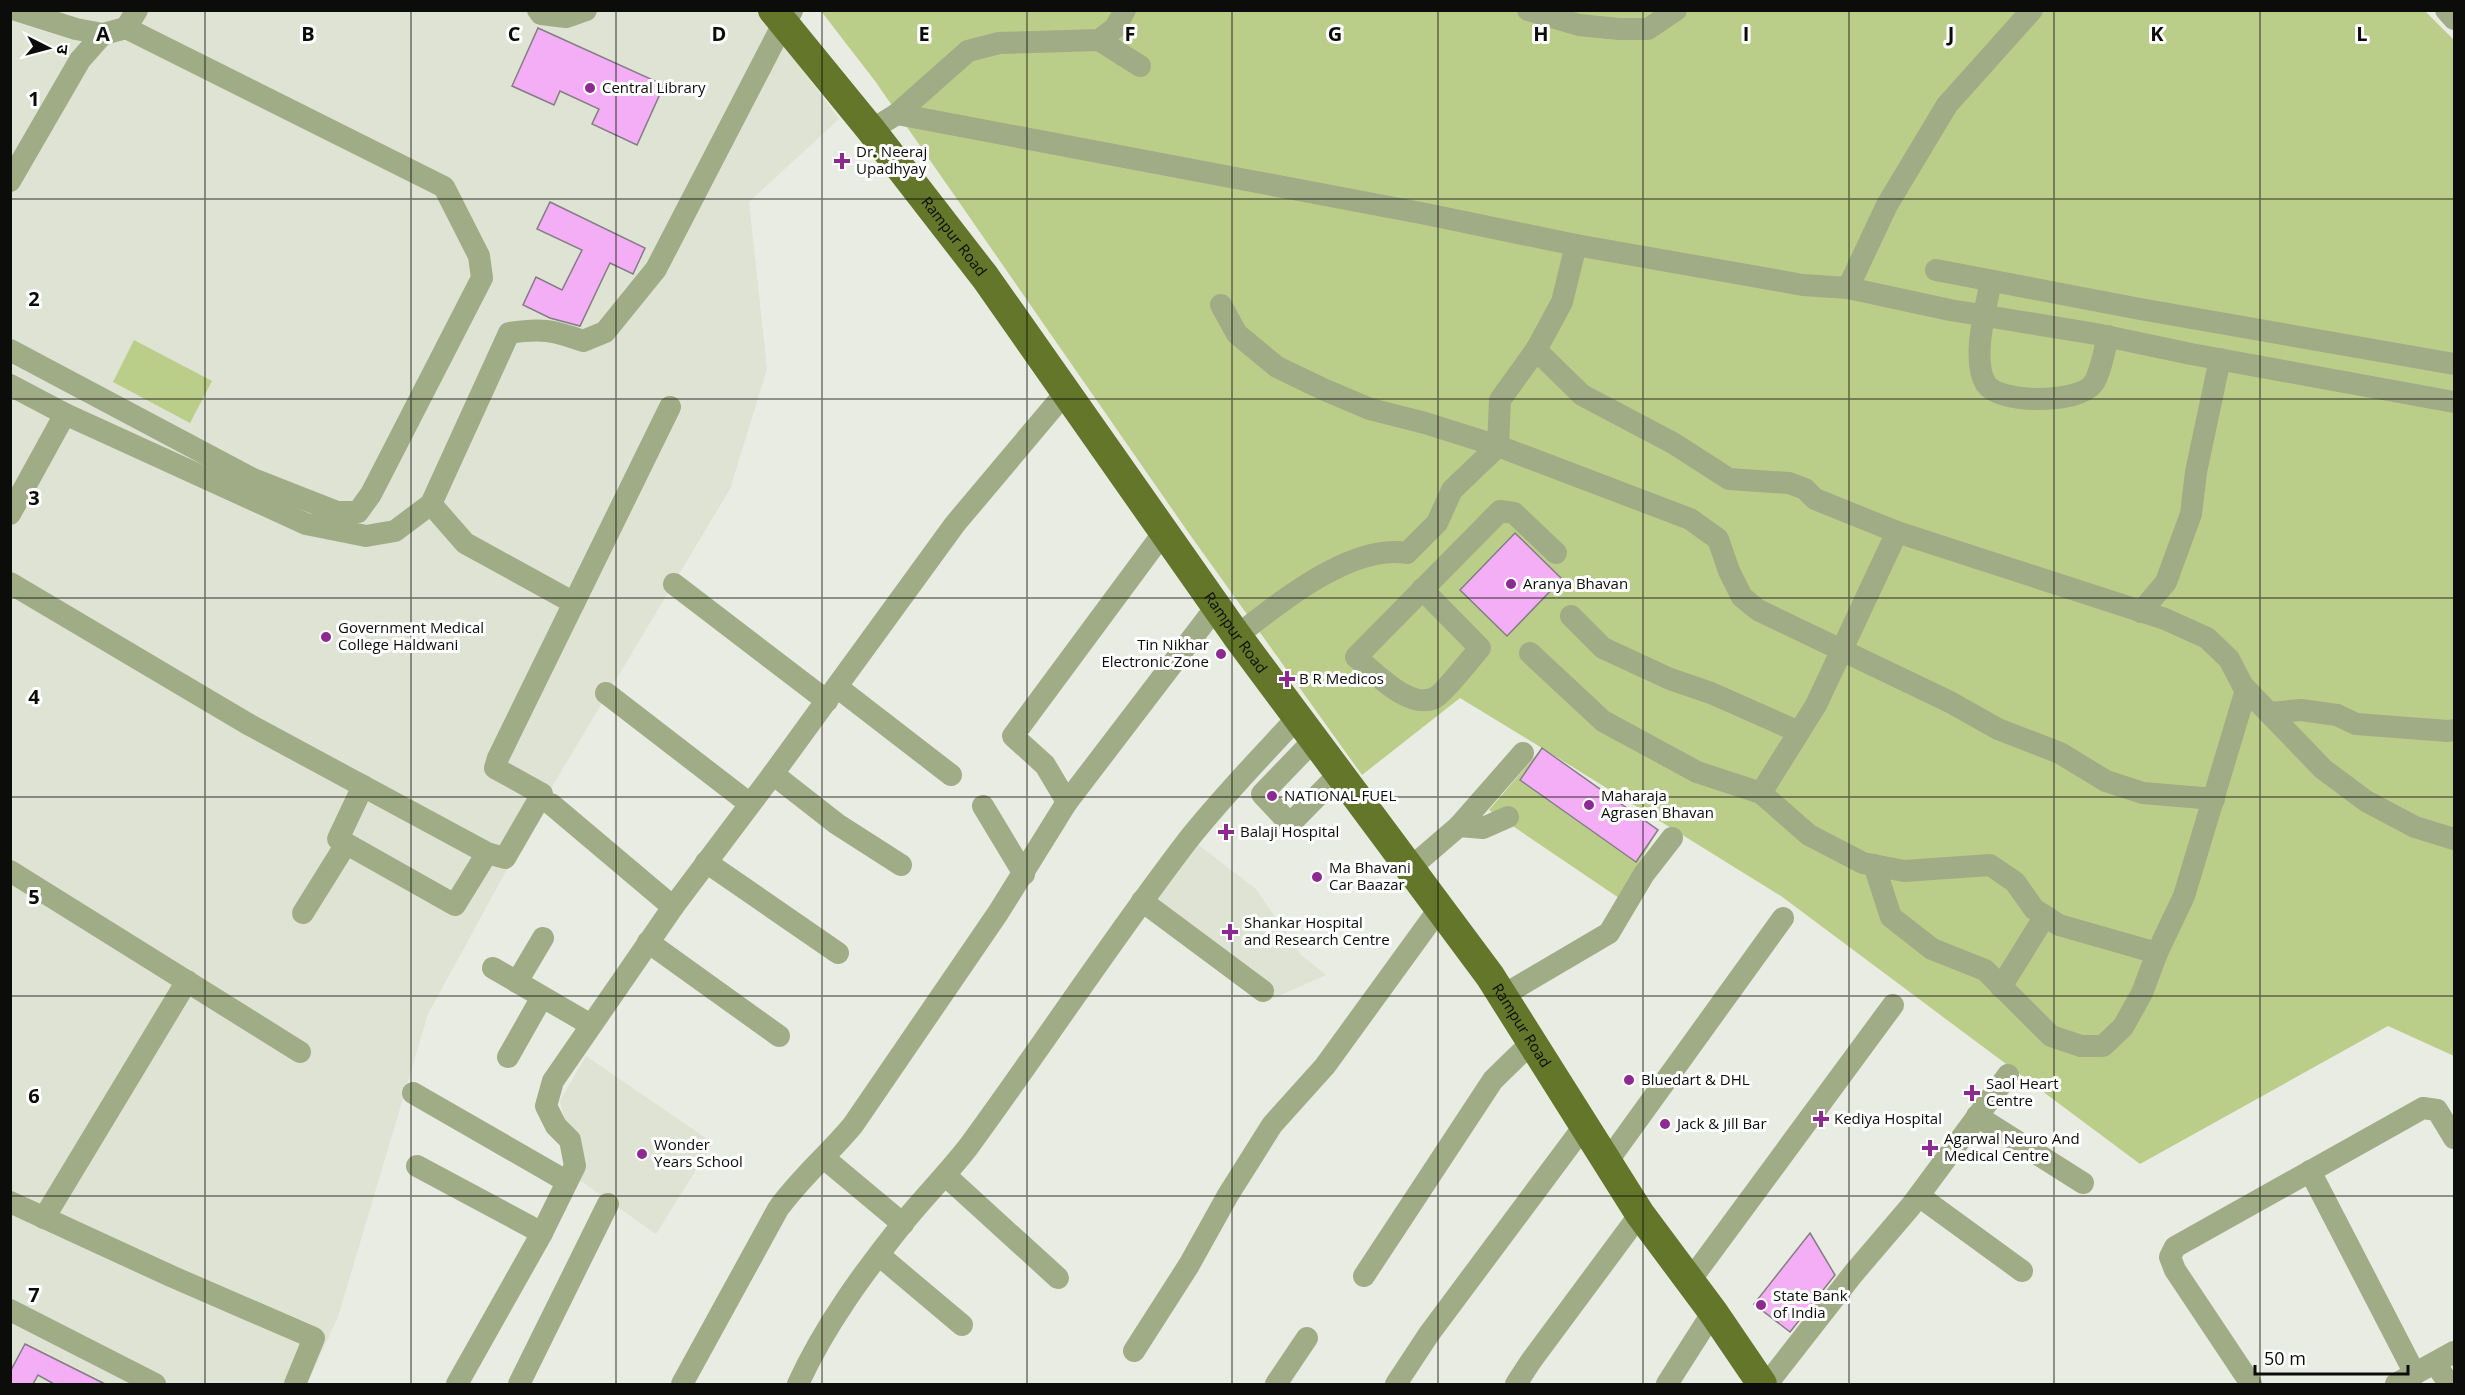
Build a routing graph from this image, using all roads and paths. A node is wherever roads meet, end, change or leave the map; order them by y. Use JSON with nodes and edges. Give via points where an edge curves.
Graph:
{"nodes":[{"id":1,"x":16,"y":10,"type":"edge"},
{"id":2,"x":538,"y":10,"type":"edge"},
{"id":3,"x":586,"y":10,"type":"edge"},
{"id":4,"x":1125,"y":10,"type":"edge"},
{"id":5,"x":1528,"y":10,"type":"edge"},
{"id":6,"x":1676,"y":10,"type":"edge"},
{"id":7,"x":2032,"y":10,"type":"edge"},
{"id":8,"x":2446,"y":10,"type":"edge"},
{"id":9,"x":783,"y":15,"type":"edge"},
{"id":10,"x":131,"y":19,"type":"edge"},
{"id":11,"x":2454,"y":19,"type":"edge"},
{"id":12,"x":103,"y":34,"type":"junction"},
{"id":13,"x":1099,"y":40,"type":"junction"},
{"id":14,"x":1140,"y":66,"type":"dead end"},
{"id":15,"x":897,"y":114,"type":"junction"},
{"id":16,"x":871,"y":130,"type":"junction"},
{"id":17,"x":10,"y":181,"type":"edge"},
{"id":18,"x":1576,"y":245,"type":"junction"},
{"id":19,"x":1936,"y":270,"type":"dead end"},
{"id":20,"x":1991,"y":281,"type":"junction"},
{"id":21,"x":1848,"y":288,"type":"junction"},
{"id":22,"x":1221,"y":305,"type":"dead end"},
{"id":23,"x":2140,"y":309,"type":"junction"},
{"id":24,"x":1985,"y":315,"type":"junction"},
{"id":25,"x":2108,"y":336,"type":"junction"},
{"id":26,"x":2140,"y":343,"type":"junction"},
{"id":27,"x":10,"y":350,"type":"edge"},
{"id":28,"x":1536,"y":350,"type":"junction"},
{"id":29,"x":2393,"y":352,"type":"junction"},
{"id":30,"x":2220,"y":359,"type":"junction"},
{"id":31,"x":2454,"y":364,"type":"edge"},
{"id":32,"x":10,"y":385,"type":"edge"},
{"id":33,"x":2384,"y":388,"type":"junction"},
{"id":34,"x":1066,"y":392,"type":"junction"},
{"id":35,"x":2454,"y":402,"type":"edge"},
{"id":36,"x":670,"y":407,"type":"dead end"},
{"id":37,"x":64,"y":414,"type":"junction"},
{"id":38,"x":1498,"y":446,"type":"junction"},
{"id":39,"x":431,"y":504,"type":"junction"},
{"id":40,"x":10,"y":514,"type":"edge"},
{"id":41,"x":1164,"y":532,"type":"junction"},
{"id":42,"x":1897,"y":532,"type":"junction"},
{"id":43,"x":1407,"y":553,"type":"junction"},
{"id":44,"x":1556,"y":553,"type":"dead end"},
{"id":45,"x":10,"y":583,"type":"edge"},
{"id":46,"x":674,"y":584,"type":"dead end"},
{"id":47,"x":1426,"y":584,"type":"junction"},
{"id":48,"x":574,"y":603,"type":"junction"},
{"id":49,"x":1216,"y":607,"type":"junction"},
{"id":50,"x":2141,"y":612,"type":"junction"},
{"id":51,"x":1571,"y":616,"type":"dead end"},
{"id":52,"x":1237,"y":636,"type":"junction"},
{"id":53,"x":1841,"y":651,"type":"junction"},
{"id":54,"x":1530,"y":653,"type":"dead end"},
{"id":55,"x":2246,"y":690,"type":"junction"},
{"id":56,"x":606,"y":693,"type":"dead end"},
{"id":57,"x":832,"y":694,"type":"junction"},
{"id":58,"x":2269,"y":713,"type":"junction"},
{"id":59,"x":1306,"y":729,"type":"junction"},
{"id":60,"x":2454,"y":729,"type":"edge"},
{"id":61,"x":1799,"y":732,"type":"junction"},
{"id":62,"x":1523,"y":753,"type":"dead end"},
{"id":63,"x":773,"y":774,"type":"junction"},
{"id":64,"x":1339,"y":774,"type":"junction"},
{"id":65,"x":951,"y":775,"type":"dead end"},
{"id":66,"x":363,"y":786,"type":"junction"},
{"id":67,"x":1761,"y":793,"type":"junction"},
{"id":68,"x":2214,"y":799,"type":"junction"},
{"id":69,"x":1067,"y":802,"type":"junction"},
{"id":70,"x":551,"y":804,"type":"dead end"},
{"id":71,"x":750,"y":804,"type":"junction"},
{"id":72,"x":983,"y":806,"type":"dead end"},
{"id":73,"x":1508,"y":817,"type":"dead end"},
{"id":74,"x":1459,"y":826,"type":"junction"},
{"id":75,"x":1672,"y":838,"type":"dead end"},
{"id":76,"x":2454,"y":839,"type":"edge"},
{"id":77,"x":346,"y":844,"type":"junction"},
{"id":78,"x":487,"y":853,"type":"junction"},
{"id":79,"x":706,"y":862,"type":"junction"},
{"id":80,"x":901,"y":865,"type":"dead end"},
{"id":81,"x":1874,"y":865,"type":"junction"},
{"id":82,"x":1409,"y":868,"type":"junction"},
{"id":83,"x":10,"y":871,"type":"edge"},
{"id":84,"x":1024,"y":874,"type":"junction"},
{"id":85,"x":1142,"y":901,"type":"junction"},
{"id":86,"x":674,"y":907,"type":"junction"},
{"id":87,"x":1439,"y":909,"type":"junction"},
{"id":88,"x":303,"y":913,"type":"dead end"},
{"id":89,"x":2045,"y":916,"type":"junction"},
{"id":90,"x":1783,"y":918,"type":"dead end"},
{"id":91,"x":543,"y":938,"type":"dead end"},
{"id":92,"x":648,"y":942,"type":"junction"},
{"id":93,"x":838,"y":953,"type":"dead end"},
{"id":94,"x":2157,"y":953,"type":"junction"},
{"id":95,"x":493,"y":968,"type":"dead end"},
{"id":96,"x":186,"y":981,"type":"junction"},
{"id":97,"x":517,"y":982,"type":"junction"},
{"id":98,"x":2001,"y":987,"type":"junction"},
{"id":99,"x":1263,"y":991,"type":"dead end"},
{"id":100,"x":1502,"y":996,"type":"junction"},
{"id":101,"x":542,"y":997,"type":"junction"},
{"id":102,"x":1893,"y":1005,"type":"dead end"},
{"id":103,"x":591,"y":1025,"type":"junction"},
{"id":104,"x":779,"y":1036,"type":"dead end"},
{"id":105,"x":1532,"y":1042,"type":"junction"},
{"id":106,"x":300,"y":1052,"type":"dead end"},
{"id":107,"x":508,"y":1057,"type":"dead end"},
{"id":108,"x":2008,"y":1075,"type":"dead end"},
{"id":109,"x":413,"y":1093,"type":"dead end"},
{"id":110,"x":1977,"y":1116,"type":"junction"},
{"id":111,"x":1584,"y":1126,"type":"junction"},
{"id":112,"x":2454,"y":1138,"type":"edge"},
{"id":113,"x":824,"y":1158,"type":"junction"},
{"id":114,"x":1607,"y":1162,"type":"junction"},
{"id":115,"x":417,"y":1166,"type":"dead end"},
{"id":116,"x":2310,"y":1171,"type":"junction"},
{"id":117,"x":945,"y":1175,"type":"junction"},
{"id":118,"x":566,"y":1181,"type":"junction"},
{"id":119,"x":2083,"y":1183,"type":"dead end"},
{"id":120,"x":1919,"y":1196,"type":"junction"},
{"id":121,"x":10,"y":1202,"type":"edge"},
{"id":122,"x":608,"y":1204,"type":"dead end"},
{"id":123,"x":1640,"y":1214,"type":"junction"},
{"id":124,"x":44,"y":1218,"type":"junction"},
{"id":125,"x":903,"y":1224,"type":"junction"},
{"id":126,"x":542,"y":1233,"type":"junction"},
{"id":127,"x":880,"y":1256,"type":"junction"},
{"id":128,"x":2022,"y":1272,"type":"dead end"},
{"id":129,"x":1364,"y":1276,"type":"dead end"},
{"id":130,"x":1058,"y":1278,"type":"dead end"},
{"id":131,"x":1689,"y":1282,"type":"junction"},
{"id":132,"x":10,"y":1310,"type":"edge"},
{"id":133,"x":1713,"y":1312,"type":"junction"},
{"id":134,"x":962,"y":1325,"type":"dead end"},
{"id":135,"x":1306,"y":1338,"type":"dead end"},
{"id":136,"x":1134,"y":1351,"type":"dead end"},
{"id":137,"x":2445,"y":1358,"type":"edge"},
{"id":138,"x":2405,"y":1379,"type":"edge"},
{"id":139,"x":155,"y":1384,"type":"edge"},
{"id":140,"x":295,"y":1384,"type":"edge"},
{"id":141,"x":457,"y":1384,"type":"edge"},
{"id":142,"x":519,"y":1384,"type":"edge"},
{"id":143,"x":682,"y":1384,"type":"edge"},
{"id":144,"x":798,"y":1384,"type":"edge"},
{"id":145,"x":1276,"y":1384,"type":"edge"},
{"id":146,"x":1396,"y":1384,"type":"edge"},
{"id":147,"x":1516,"y":1384,"type":"edge"},
{"id":148,"x":1666,"y":1384,"type":"edge"},
{"id":149,"x":1762,"y":1384,"type":"edge"},
{"id":150,"x":1767,"y":1384,"type":"edge"},
{"id":151,"x":2251,"y":1384,"type":"edge"},
{"id":152,"x":2448,"y":1384,"type":"edge"}],
"edges":[{"from":1,"to":12,"type":"street"},
{"from":2,"to":3,"type":"street","via":[[566,17]]},
{"from":4,"to":13,"type":"street","via":[[1115,28]]},
{"from":5,"to":6,"type":"street","via":[[1579,25],[1648,29]]},
{"from":7,"to":21,"type":"street","via":[[1947,105],[1887,205]]},
{"from":8,"to":11,"type":"street"},
{"from":9,"to":16,"type":"main road","name":"Rampur Road"},
{"from":9,"to":39,"type":"street","via":[[656,269],[605,332],[583,341],[538,329],[509,333]]},
{"from":10,"to":12,"type":"street"},
{"from":10,"to":27,"type":"street","via":[[444,187],[479,256],[482,278],[371,494],[358,512],[336,512],[253,479]]},
{"from":12,"to":17,"type":"street","via":[[80,60]]},
{"from":13,"to":14,"type":"street"},
{"from":13,"to":15,"type":"street","via":[[999,43],[968,51]]},
{"from":15,"to":16,"type":"street"},
{"from":15,"to":18,"type":"street"},
{"from":16,"to":34,"type":"main road","name":"Rampur Road","via":[[986,277]]},
{"from":18,"to":21,"type":"street","via":[[1803,285]]},
{"from":18,"to":28,"type":"street","via":[[1562,302]]},
{"from":19,"to":20,"type":"street"},
{"from":20,"to":23,"type":"street"},
{"from":20,"to":24,"type":"street"},
{"from":21,"to":24,"type":"street"},
{"from":22,"to":38,"type":"street","via":[[1237,334],[1277,367],[1370,409]]},
{"from":23,"to":26,"type":"street"},
{"from":23,"to":29,"type":"street"},
{"from":24,"to":25,"type":"street"},
{"from":24,"to":25,"type":"street","via":[[1979,365],[1987,385],[1998,394],[2057,400],[2082,393],[2094,384]]},
{"from":25,"to":26,"type":"street"},
{"from":26,"to":30,"type":"street"},
{"from":28,"to":38,"type":"street","via":[[1500,400]]},
{"from":28,"to":42,"type":"street","via":[[1582,395],[1673,443],[1729,479],[1789,483],[1805,489],[1815,499]]},
{"from":29,"to":31,"type":"street"},
{"from":29,"to":33,"type":"street"},
{"from":30,"to":33,"type":"street"},
{"from":30,"to":50,"type":"street","via":[[2191,514],[2166,582]]},
{"from":32,"to":37,"type":"street"},
{"from":33,"to":35,"type":"street"},
{"from":34,"to":41,"type":"main road","name":"Rampur Road"},
{"from":34,"to":57,"type":"street","via":[[955,524]]},
{"from":36,"to":48,"type":"street"},
{"from":37,"to":39,"type":"street","via":[[306,524],[366,536],[395,531]]},
{"from":37,"to":40,"type":"street"},
{"from":38,"to":43,"type":"street","via":[[1452,490],[1437,523]]},
{"from":38,"to":53,"type":"street","via":[[1690,519],[1718,539],[1742,597],[1758,610]]},
{"from":39,"to":48,"type":"street","via":[[465,543]]},
{"from":41,"to":49,"type":"main road","name":"Rampur Road"},
{"from":41,"to":69,"type":"street","via":[[1013,736],[1045,765]]},
{"from":42,"to":50,"type":"street"},
{"from":42,"to":53,"type":"street"},
{"from":43,"to":47,"type":"street"},
{"from":43,"to":52,"type":"street","via":[[1374,554],[1344,564]]},
{"from":44,"to":47,"type":"street","via":[[1514,513],[1500,511]]},
{"from":45,"to":66,"type":"street"},
{"from":46,"to":57,"type":"street"},
{"from":47,"to":47,"type":"street","via":[[1356,657],[1399,692],[1418,700],[1436,697],[1480,648]]},
{"from":48,"to":78,"type":"street","via":[[495,768],[542,794],[505,858]]},
{"from":49,"to":52,"type":"main road","name":"Rampur Road"},
{"from":49,"to":69,"type":"street"},
{"from":50,"to":55,"type":"street","via":[[2206,638],[2229,659]]},
{"from":51,"to":61,"type":"street","via":[[1603,648]]},
{"from":52,"to":59,"type":"main road","name":"Rampur Road"},
{"from":53,"to":61,"type":"street"},
{"from":53,"to":68,"type":"street","via":[[1998,729],[2060,753],[2106,781],[2143,793]]},
{"from":54,"to":67,"type":"street","via":[[1603,721],[1697,772]]},
{"from":55,"to":58,"type":"street"},
{"from":55,"to":68,"type":"street"},
{"from":56,"to":71,"type":"street"},
{"from":57,"to":63,"type":"street"},
{"from":57,"to":65,"type":"street"},
{"from":58,"to":60,"type":"street","via":[[2301,710],[2337,716],[2356,724]]},
{"from":58,"to":76,"type":"street","via":[[2323,769],[2366,801],[2415,827]]},
{"from":59,"to":64,"type":"main road","name":"Rampur Road"},
{"from":59,"to":64,"type":"street","via":[[1262,794],[1290,824]]},
{"from":59,"to":85,"type":"street","via":[[1226,794]]},
{"from":61,"to":67,"type":"street"},
{"from":62,"to":74,"type":"street"},
{"from":63,"to":71,"type":"street"},
{"from":63,"to":80,"type":"street","via":[[837,824]]},
{"from":64,"to":82,"type":"main road","name":"Rampur Road"},
{"from":66,"to":77,"type":"street","via":[[338,839]]},
{"from":66,"to":78,"type":"street"},
{"from":67,"to":81,"type":"street","via":[[1809,835]]},
{"from":68,"to":94,"type":"street","via":[[2184,896]]},
{"from":69,"to":84,"type":"street"},
{"from":70,"to":86,"type":"street"},
{"from":71,"to":79,"type":"street"},
{"from":72,"to":84,"type":"street"},
{"from":73,"to":74,"type":"street","via":[[1483,828]]},
{"from":74,"to":82,"type":"street"},
{"from":75,"to":100,"type":"street","via":[[1644,874],[1609,933]]},
{"from":77,"to":78,"type":"street","via":[[455,905]]},
{"from":77,"to":88,"type":"street"},
{"from":79,"to":86,"type":"street"},
{"from":79,"to":93,"type":"street"},
{"from":81,"to":89,"type":"street","via":[[1905,871],[1990,865],[2014,882],[2034,909]]},
{"from":81,"to":98,"type":"street","via":[[1891,917],[1932,949],[1985,970]]},
{"from":82,"to":87,"type":"main road","name":"Rampur Road"},
{"from":83,"to":96,"type":"street"},
{"from":84,"to":113,"type":"street","via":[[853,1125]]},
{"from":85,"to":99,"type":"street"},
{"from":85,"to":117,"type":"street","via":[[1018,1079]]},
{"from":86,"to":92,"type":"street"},
{"from":87,"to":100,"type":"main road","name":"Rampur Road"},
{"from":87,"to":136,"type":"street","via":[[1325,1066],[1272,1125]]},
{"from":89,"to":94,"type":"street","via":[[2059,925]]},
{"from":89,"to":98,"type":"street"},
{"from":90,"to":114,"type":"street"},
{"from":91,"to":97,"type":"street"},
{"from":92,"to":103,"type":"street"},
{"from":92,"to":104,"type":"street"},
{"from":94,"to":98,"type":"street","via":[[2124,1027],[2103,1046],[2081,1046],[2051,1036]]},
{"from":95,"to":97,"type":"street"},
{"from":96,"to":106,"type":"street"},
{"from":96,"to":124,"type":"street"},
{"from":97,"to":101,"type":"street"},
{"from":100,"to":105,"type":"main road","name":"Rampur Road"},
{"from":101,"to":103,"type":"street"},
{"from":101,"to":107,"type":"street"},
{"from":102,"to":131,"type":"street"},
{"from":103,"to":118,"type":"street","via":[[554,1081],[546,1106],[556,1126],[570,1140],[575,1166]]},
{"from":105,"to":111,"type":"main road","name":"Rampur Road"},
{"from":105,"to":129,"type":"street","via":[[1493,1080]]},
{"from":108,"to":110,"type":"street"},
{"from":109,"to":118,"type":"street"},
{"from":110,"to":119,"type":"street"},
{"from":110,"to":120,"type":"street"},
{"from":111,"to":114,"type":"main road","name":"Rampur Road"},
{"from":111,"to":146,"type":"street"},
{"from":112,"to":116,"type":"street","via":[[2437,1110],[2423,1107]]},
{"from":113,"to":125,"type":"street"},
{"from":113,"to":143,"type":"street","via":[[778,1209]]},
{"from":114,"to":123,"type":"main road","name":"Rampur Road"},
{"from":115,"to":126,"type":"street"},
{"from":116,"to":138,"type":"street"},
{"from":116,"to":151,"type":"street","via":[[2175,1247],[2170,1257]]},
{"from":117,"to":125,"type":"street"},
{"from":117,"to":130,"type":"street"},
{"from":118,"to":126,"type":"street"},
{"from":120,"to":128,"type":"street"},
{"from":120,"to":150,"type":"street"},
{"from":121,"to":124,"type":"street"},
{"from":122,"to":142,"type":"street"},
{"from":123,"to":131,"type":"main road","name":"Rampur Road"},
{"from":123,"to":147,"type":"street"},
{"from":124,"to":140,"type":"street","via":[[314,1338]]},
{"from":125,"to":127,"type":"street"},
{"from":126,"to":141,"type":"street"},
{"from":127,"to":134,"type":"street"},
{"from":127,"to":144,"type":"street","via":[[826,1328]]},
{"from":131,"to":133,"type":"main road","name":"Rampur Road"},
{"from":132,"to":139,"type":"street"},
{"from":133,"to":148,"type":"street"},
{"from":133,"to":149,"type":"main road","name":"Rampur Road"},
{"from":135,"to":145,"type":"street"},
{"from":137,"to":138,"type":"street"},
{"from":137,"to":152,"type":"street"}]}
